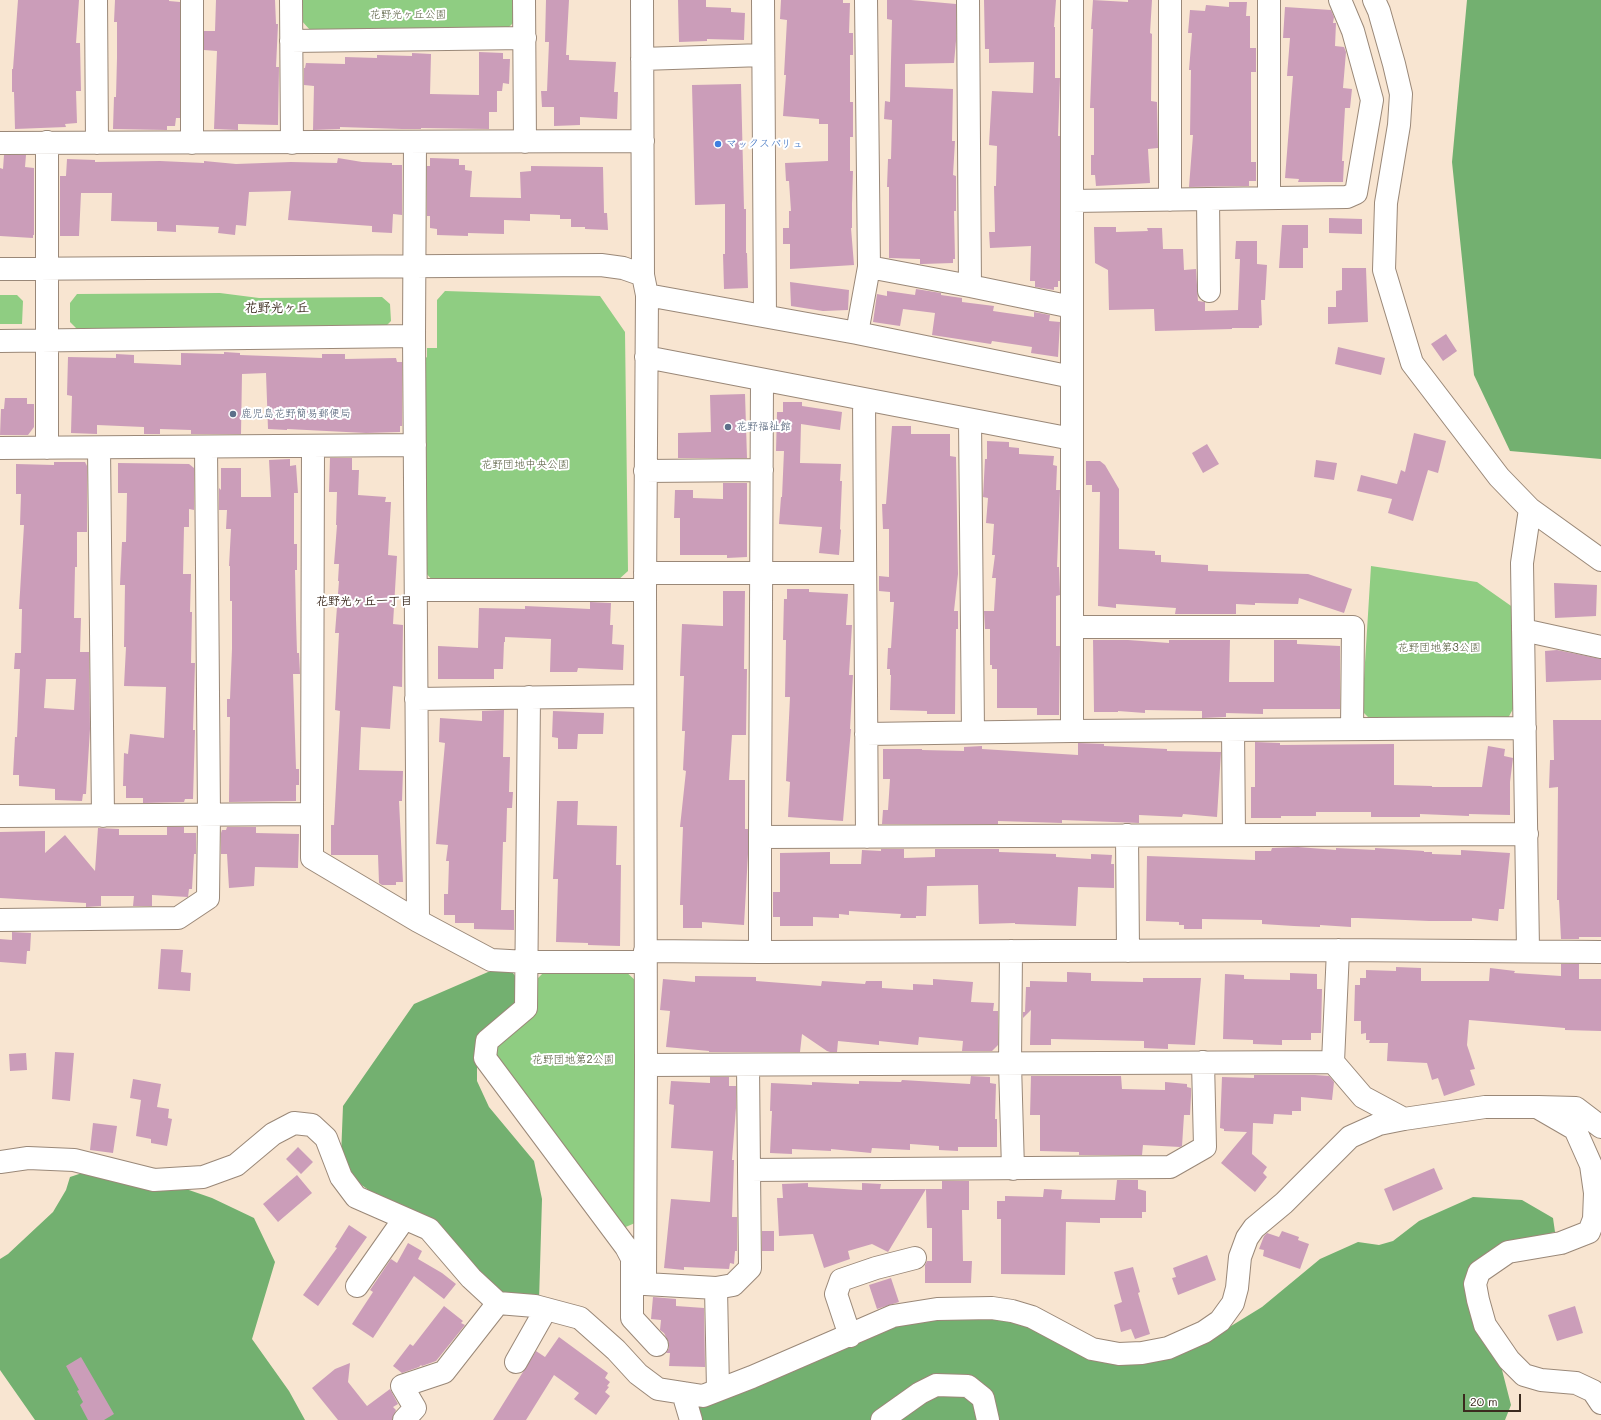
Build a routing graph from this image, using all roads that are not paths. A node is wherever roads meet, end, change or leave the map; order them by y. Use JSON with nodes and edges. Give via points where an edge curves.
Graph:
{"nodes":[{"id":1,"x":96,"y":0,"type":"edge"},
{"id":2,"x":192,"y":0,"type":"edge"},
{"id":3,"x":291,"y":0,"type":"edge"},
{"id":4,"x":524,"y":0,"type":"edge"},
{"id":5,"x":642,"y":0,"type":"edge"},
{"id":6,"x":763,"y":0,"type":"edge"},
{"id":7,"x":866,"y":0,"type":"edge"},
{"id":8,"x":968,"y":0,"type":"edge"},
{"id":9,"x":1072,"y":0,"type":"edge"},
{"id":10,"x":1170,"y":0,"type":"edge"},
{"id":11,"x":1269,"y":0,"type":"edge"},
{"id":12,"x":1340,"y":0,"type":"edge"},
{"id":13,"x":1374,"y":0,"type":"edge"},
{"id":14,"x":525,"y":38,"type":"junction"},
{"id":15,"x":291,"y":41,"type":"junction"},
{"id":16,"x":763,"y":55,"type":"junction"},
{"id":17,"x":642,"y":59,"type":"junction"},
{"id":18,"x":643,"y":141,"type":"junction"},
{"id":19,"x":47,"y":142,"type":"junction"},
{"id":20,"x":415,"y":142,"type":"junction"},
{"id":21,"x":525,"y":142,"type":"junction"},
{"id":22,"x":0,"y":143,"type":"edge"},
{"id":23,"x":97,"y":143,"type":"junction"},
{"id":24,"x":192,"y":143,"type":"junction"},
{"id":25,"x":292,"y":143,"type":"junction"},
{"id":26,"x":1269,"y":198,"type":"junction"},
{"id":27,"x":1208,"y":199,"type":"junction"},
{"id":28,"x":1170,"y":200,"type":"junction"},
{"id":29,"x":1072,"y":201,"type":"junction"},
{"id":30,"x":415,"y":265,"type":"junction"},
{"id":31,"x":869,"y":267,"type":"junction"},
{"id":32,"x":0,"y":269,"type":"edge"},
{"id":33,"x":48,"y":269,"type":"junction"},
{"id":34,"x":645,"y":285,"type":"junction"},
{"id":35,"x":970,"y":286,"type":"junction"},
{"id":36,"x":1209,"y":291,"type":"dead end"},
{"id":37,"x":1072,"y":308,"type":"junction"},
{"id":38,"x":765,"y":316,"type":"junction"},
{"id":39,"x":857,"y":333,"type":"junction"},
{"id":40,"x":414,"y":336,"type":"junction"},
{"id":41,"x":47,"y":340,"type":"junction"},
{"id":42,"x":0,"y":341,"type":"edge"},
{"id":43,"x":646,"y":357,"type":"junction"},
{"id":44,"x":1072,"y":377,"type":"junction"},
{"id":45,"x":762,"y":380,"type":"junction"},
{"id":46,"x":864,"y":399,"type":"junction"},
{"id":47,"x":970,"y":420,"type":"junction"},
{"id":48,"x":1072,"y":439,"type":"junction"},
{"id":49,"x":415,"y":445,"type":"junction"},
{"id":50,"x":313,"y":446,"type":"junction"},
{"id":51,"x":206,"y":447,"type":"junction"},
{"id":52,"x":0,"y":448,"type":"edge"},
{"id":53,"x":47,"y":448,"type":"junction"},
{"id":54,"x":99,"y":448,"type":"junction"},
{"id":55,"x":762,"y":470,"type":"junction"},
{"id":56,"x":645,"y":471,"type":"junction"},
{"id":57,"x":1530,"y":509,"type":"junction"},
{"id":58,"x":1601,"y":560,"type":"edge"},
{"id":59,"x":761,"y":573,"type":"junction"},
{"id":60,"x":865,"y":573,"type":"junction"},
{"id":61,"x":645,"y":582,"type":"junction"},
{"id":62,"x":416,"y":590,"type":"junction"},
{"id":63,"x":1073,"y":627,"type":"junction"},
{"id":64,"x":1523,"y":630,"type":"junction"},
{"id":65,"x":1601,"y":647,"type":"edge"},
{"id":66,"x":645,"y":696,"type":"junction"},
{"id":67,"x":528,"y":697,"type":"junction"},
{"id":68,"x":416,"y":699,"type":"junction"},
{"id":69,"x":1525,"y":728,"type":"junction"},
{"id":70,"x":1352,"y":729,"type":"junction"},
{"id":71,"x":1233,"y":730,"type":"junction"},
{"id":72,"x":1072,"y":731,"type":"junction"},
{"id":73,"x":973,"y":732,"type":"junction"},
{"id":74,"x":866,"y":734,"type":"junction"},
{"id":75,"x":312,"y":814,"type":"junction"},
{"id":76,"x":209,"y":815,"type":"junction"},
{"id":77,"x":0,"y":816,"type":"edge"},
{"id":78,"x":103,"y":816,"type":"junction"},
{"id":79,"x":1527,"y":834,"type":"junction"},
{"id":80,"x":1127,"y":835,"type":"junction"},
{"id":81,"x":1234,"y":835,"type":"junction"},
{"id":82,"x":760,"y":837,"type":"junction"},
{"id":83,"x":867,"y":837,"type":"junction"},
{"id":84,"x":0,"y":920,"type":"edge"},
{"id":85,"x":418,"y":921,"type":"junction"},
{"id":86,"x":1338,"y":950,"type":"junction"},
{"id":87,"x":1528,"y":950,"type":"junction"},
{"id":88,"x":1011,"y":951,"type":"junction"},
{"id":89,"x":1128,"y":951,"type":"junction"},
{"id":90,"x":760,"y":952,"type":"junction"},
{"id":91,"x":1601,"y":952,"type":"edge"},
{"id":92,"x":645,"y":956,"type":"junction"},
{"id":93,"x":527,"y":962,"type":"junction"},
{"id":94,"x":1203,"y":1062,"type":"junction"},
{"id":95,"x":1333,"y":1062,"type":"junction"},
{"id":96,"x":1010,"y":1064,"type":"junction"},
{"id":97,"x":646,"y":1065,"type":"junction"},
{"id":98,"x":748,"y":1065,"type":"junction"},
{"id":99,"x":1537,"y":1107,"type":"junction"},
{"id":100,"x":1404,"y":1119,"type":"junction"},
{"id":101,"x":1601,"y":1127,"type":"edge"},
{"id":102,"x":0,"y":1162,"type":"edge"},
{"id":103,"x":1013,"y":1169,"type":"junction"},
{"id":104,"x":749,"y":1170,"type":"junction"},
{"id":105,"x":404,"y":1219,"type":"junction"},
{"id":106,"x":915,"y":1258,"type":"dead end"},
{"id":107,"x":632,"y":1259,"type":"junction"},
{"id":108,"x":645,"y":1284,"type":"junction"},
{"id":109,"x":357,"y":1286,"type":"dead end"},
{"id":110,"x":716,"y":1288,"type":"junction"},
{"id":111,"x":498,"y":1303,"type":"junction"},
{"id":112,"x":546,"y":1309,"type":"junction"},
{"id":113,"x":850,"y":1336,"type":"junction"},
{"id":114,"x":657,"y":1345,"type":"dead end"},
{"id":115,"x":516,"y":1362,"type":"dead end"},
{"id":116,"x":718,"y":1390,"type":"junction"},
{"id":117,"x":683,"y":1393,"type":"junction"},
{"id":118,"x":1601,"y":1403,"type":"edge"},
{"id":119,"x":404,"y":1420,"type":"edge"},
{"id":120,"x":690,"y":1420,"type":"edge"},
{"id":121,"x":882,"y":1420,"type":"edge"},
{"id":122,"x":988,"y":1420,"type":"edge"}],
"edges":[{"from":1,"to":23,"type":"street"},
{"from":2,"to":24,"type":"street"},
{"from":3,"to":15,"type":"street"},
{"from":4,"to":14,"type":"street"},
{"from":5,"to":17,"type":"street"},
{"from":6,"to":16,"type":"street"},
{"from":7,"to":31,"type":"street"},
{"from":8,"to":35,"type":"street"},
{"from":9,"to":29,"type":"street"},
{"from":10,"to":28,"type":"street"},
{"from":11,"to":26,"type":"street"},
{"from":12,"to":26,"type":"street","via":[[1353,31],[1372,100],[1356,193],[1347,197]]},
{"from":13,"to":57,"type":"street","via":[[1401,94],[1399,125],[1386,203],[1384,270],[1412,363],[1500,477]]},
{"from":14,"to":15,"type":"street"},
{"from":14,"to":21,"type":"street"},
{"from":15,"to":25,"type":"street"},
{"from":16,"to":17,"type":"street"},
{"from":16,"to":38,"type":"street"},
{"from":17,"to":18,"type":"street"},
{"from":18,"to":21,"type":"street"},
{"from":18,"to":34,"type":"street"},
{"from":19,"to":22,"type":"street"},
{"from":19,"to":23,"type":"street"},
{"from":19,"to":33,"type":"street"},
{"from":20,"to":21,"type":"street"},
{"from":20,"to":25,"type":"street"},
{"from":20,"to":30,"type":"street"},
{"from":23,"to":24,"type":"street"},
{"from":24,"to":25,"type":"street"},
{"from":26,"to":27,"type":"street"},
{"from":27,"to":28,"type":"street"},
{"from":27,"to":36,"type":"street"},
{"from":28,"to":29,"type":"street"},
{"from":29,"to":37,"type":"street"},
{"from":30,"to":33,"type":"street"},
{"from":30,"to":34,"type":"street","via":[[601,265],[623,268]]},
{"from":30,"to":40,"type":"street"},
{"from":31,"to":35,"type":"street"},
{"from":31,"to":39,"type":"street"},
{"from":32,"to":33,"type":"street"},
{"from":33,"to":41,"type":"street"},
{"from":34,"to":38,"type":"street"},
{"from":34,"to":43,"type":"street"},
{"from":35,"to":37,"type":"street"},
{"from":37,"to":44,"type":"street"},
{"from":38,"to":39,"type":"street"},
{"from":39,"to":44,"type":"street"},
{"from":40,"to":41,"type":"street"},
{"from":40,"to":49,"type":"street"},
{"from":41,"to":42,"type":"street"},
{"from":41,"to":53,"type":"street"},
{"from":43,"to":45,"type":"street"},
{"from":43,"to":56,"type":"street"},
{"from":44,"to":48,"type":"street"},
{"from":45,"to":46,"type":"street"},
{"from":45,"to":55,"type":"street"},
{"from":46,"to":47,"type":"street"},
{"from":46,"to":60,"type":"street"},
{"from":47,"to":48,"type":"street"},
{"from":47,"to":73,"type":"street"},
{"from":48,"to":63,"type":"street"},
{"from":49,"to":50,"type":"street"},
{"from":49,"to":62,"type":"street"},
{"from":50,"to":51,"type":"street"},
{"from":50,"to":75,"type":"street"},
{"from":51,"to":54,"type":"street"},
{"from":51,"to":76,"type":"street"},
{"from":52,"to":53,"type":"street"},
{"from":53,"to":54,"type":"street"},
{"from":54,"to":78,"type":"street"},
{"from":55,"to":56,"type":"street"},
{"from":55,"to":59,"type":"street"},
{"from":56,"to":61,"type":"street"},
{"from":57,"to":58,"type":"street"},
{"from":57,"to":64,"type":"street","via":[[1522,563]]},
{"from":59,"to":60,"type":"street"},
{"from":59,"to":61,"type":"street"},
{"from":59,"to":82,"type":"street"},
{"from":60,"to":74,"type":"street"},
{"from":61,"to":62,"type":"street"},
{"from":61,"to":66,"type":"street"},
{"from":62,"to":68,"type":"street"},
{"from":63,"to":70,"type":"street","via":[[1353,627]]},
{"from":63,"to":72,"type":"street"},
{"from":64,"to":65,"type":"street"},
{"from":64,"to":69,"type":"street"},
{"from":66,"to":67,"type":"street"},
{"from":66,"to":92,"type":"street"},
{"from":67,"to":68,"type":"street"},
{"from":67,"to":93,"type":"street"},
{"from":68,"to":85,"type":"street"},
{"from":69,"to":70,"type":"street"},
{"from":69,"to":79,"type":"street"},
{"from":70,"to":71,"type":"street"},
{"from":71,"to":72,"type":"street"},
{"from":71,"to":81,"type":"street"},
{"from":72,"to":73,"type":"street"},
{"from":73,"to":74,"type":"street"},
{"from":74,"to":83,"type":"street"},
{"from":75,"to":76,"type":"street"},
{"from":75,"to":85,"type":"street","via":[[312,858]]},
{"from":76,"to":78,"type":"street"},
{"from":76,"to":84,"type":"street","via":[[208,898],[178,918]]},
{"from":77,"to":78,"type":"street"},
{"from":79,"to":81,"type":"street"},
{"from":79,"to":87,"type":"street"},
{"from":80,"to":81,"type":"street"},
{"from":80,"to":83,"type":"street"},
{"from":80,"to":89,"type":"street"},
{"from":82,"to":83,"type":"street"},
{"from":82,"to":90,"type":"street"},
{"from":85,"to":93,"type":"street","via":[[491,960]]},
{"from":86,"to":87,"type":"street"},
{"from":86,"to":89,"type":"street"},
{"from":86,"to":95,"type":"street"},
{"from":87,"to":91,"type":"street"},
{"from":88,"to":89,"type":"street"},
{"from":88,"to":90,"type":"street"},
{"from":88,"to":96,"type":"street"},
{"from":90,"to":92,"type":"street"},
{"from":92,"to":93,"type":"street"},
{"from":92,"to":97,"type":"street"},
{"from":93,"to":107,"type":"street","via":[[526,1008],[487,1041],[485,1058],[626,1247]]},
{"from":94,"to":95,"type":"street"},
{"from":94,"to":96,"type":"street"},
{"from":94,"to":103,"type":"street","via":[[1205,1147],[1170,1167]]},
{"from":95,"to":100,"type":"street","via":[[1362,1097]]},
{"from":96,"to":98,"type":"street"},
{"from":96,"to":103,"type":"street"},
{"from":97,"to":98,"type":"street"},
{"from":97,"to":108,"type":"street"},
{"from":98,"to":104,"type":"street"},
{"from":99,"to":100,"type":"street","via":[[1485,1107]]},
{"from":99,"to":101,"type":"street","via":[[1576,1108]]},
{"from":99,"to":118,"type":"street","via":[[1574,1129],[1591,1165],[1594,1219],[1589,1232],[1561,1243],[1508,1252],[1479,1272],[1475,1284],[1478,1300],[1485,1325],[1509,1360],[1524,1375],[1542,1380],[1576,1383],[1593,1391]]},
{"from":100,"to":113,"type":"street","via":[[1378,1124],[1350,1137],[1284,1204],[1254,1228],[1240,1257],[1232,1302],[1220,1321],[1204,1332],[1168,1348],[1135,1354],[1092,1349],[1032,1317],[992,1308],[937,1309],[893,1316]]},
{"from":102,"to":105,"type":"street","via":[[28,1158],[74,1160],[154,1180],[204,1177],[236,1165],[272,1134],[294,1123],[312,1125],[326,1138],[341,1177],[356,1197]]},
{"from":103,"to":104,"type":"street"},
{"from":104,"to":110,"type":"street","via":[[750,1268],[733,1284]]},
{"from":105,"to":109,"type":"street"},
{"from":105,"to":111,"type":"street","via":[[429,1229],[471,1278]]},
{"from":106,"to":113,"type":"street","via":[[841,1280],[836,1294]]},
{"from":107,"to":108,"type":"street"},
{"from":107,"to":114,"type":"street","via":[[632,1318]]},
{"from":108,"to":110,"type":"street"},
{"from":110,"to":116,"type":"street"},
{"from":111,"to":112,"type":"street"},
{"from":111,"to":119,"type":"street","via":[[444,1372],[402,1386],[415,1408]]},
{"from":112,"to":115,"type":"street"},
{"from":112,"to":117,"type":"street","via":[[580,1318],[638,1374],[658,1389]]},
{"from":113,"to":116,"type":"street"},
{"from":116,"to":117,"type":"street","via":[[703,1396]]},
{"from":117,"to":120,"type":"street"},
{"from":121,"to":122,"type":"street","via":[[936,1385],[968,1386],[983,1398]]}]}
